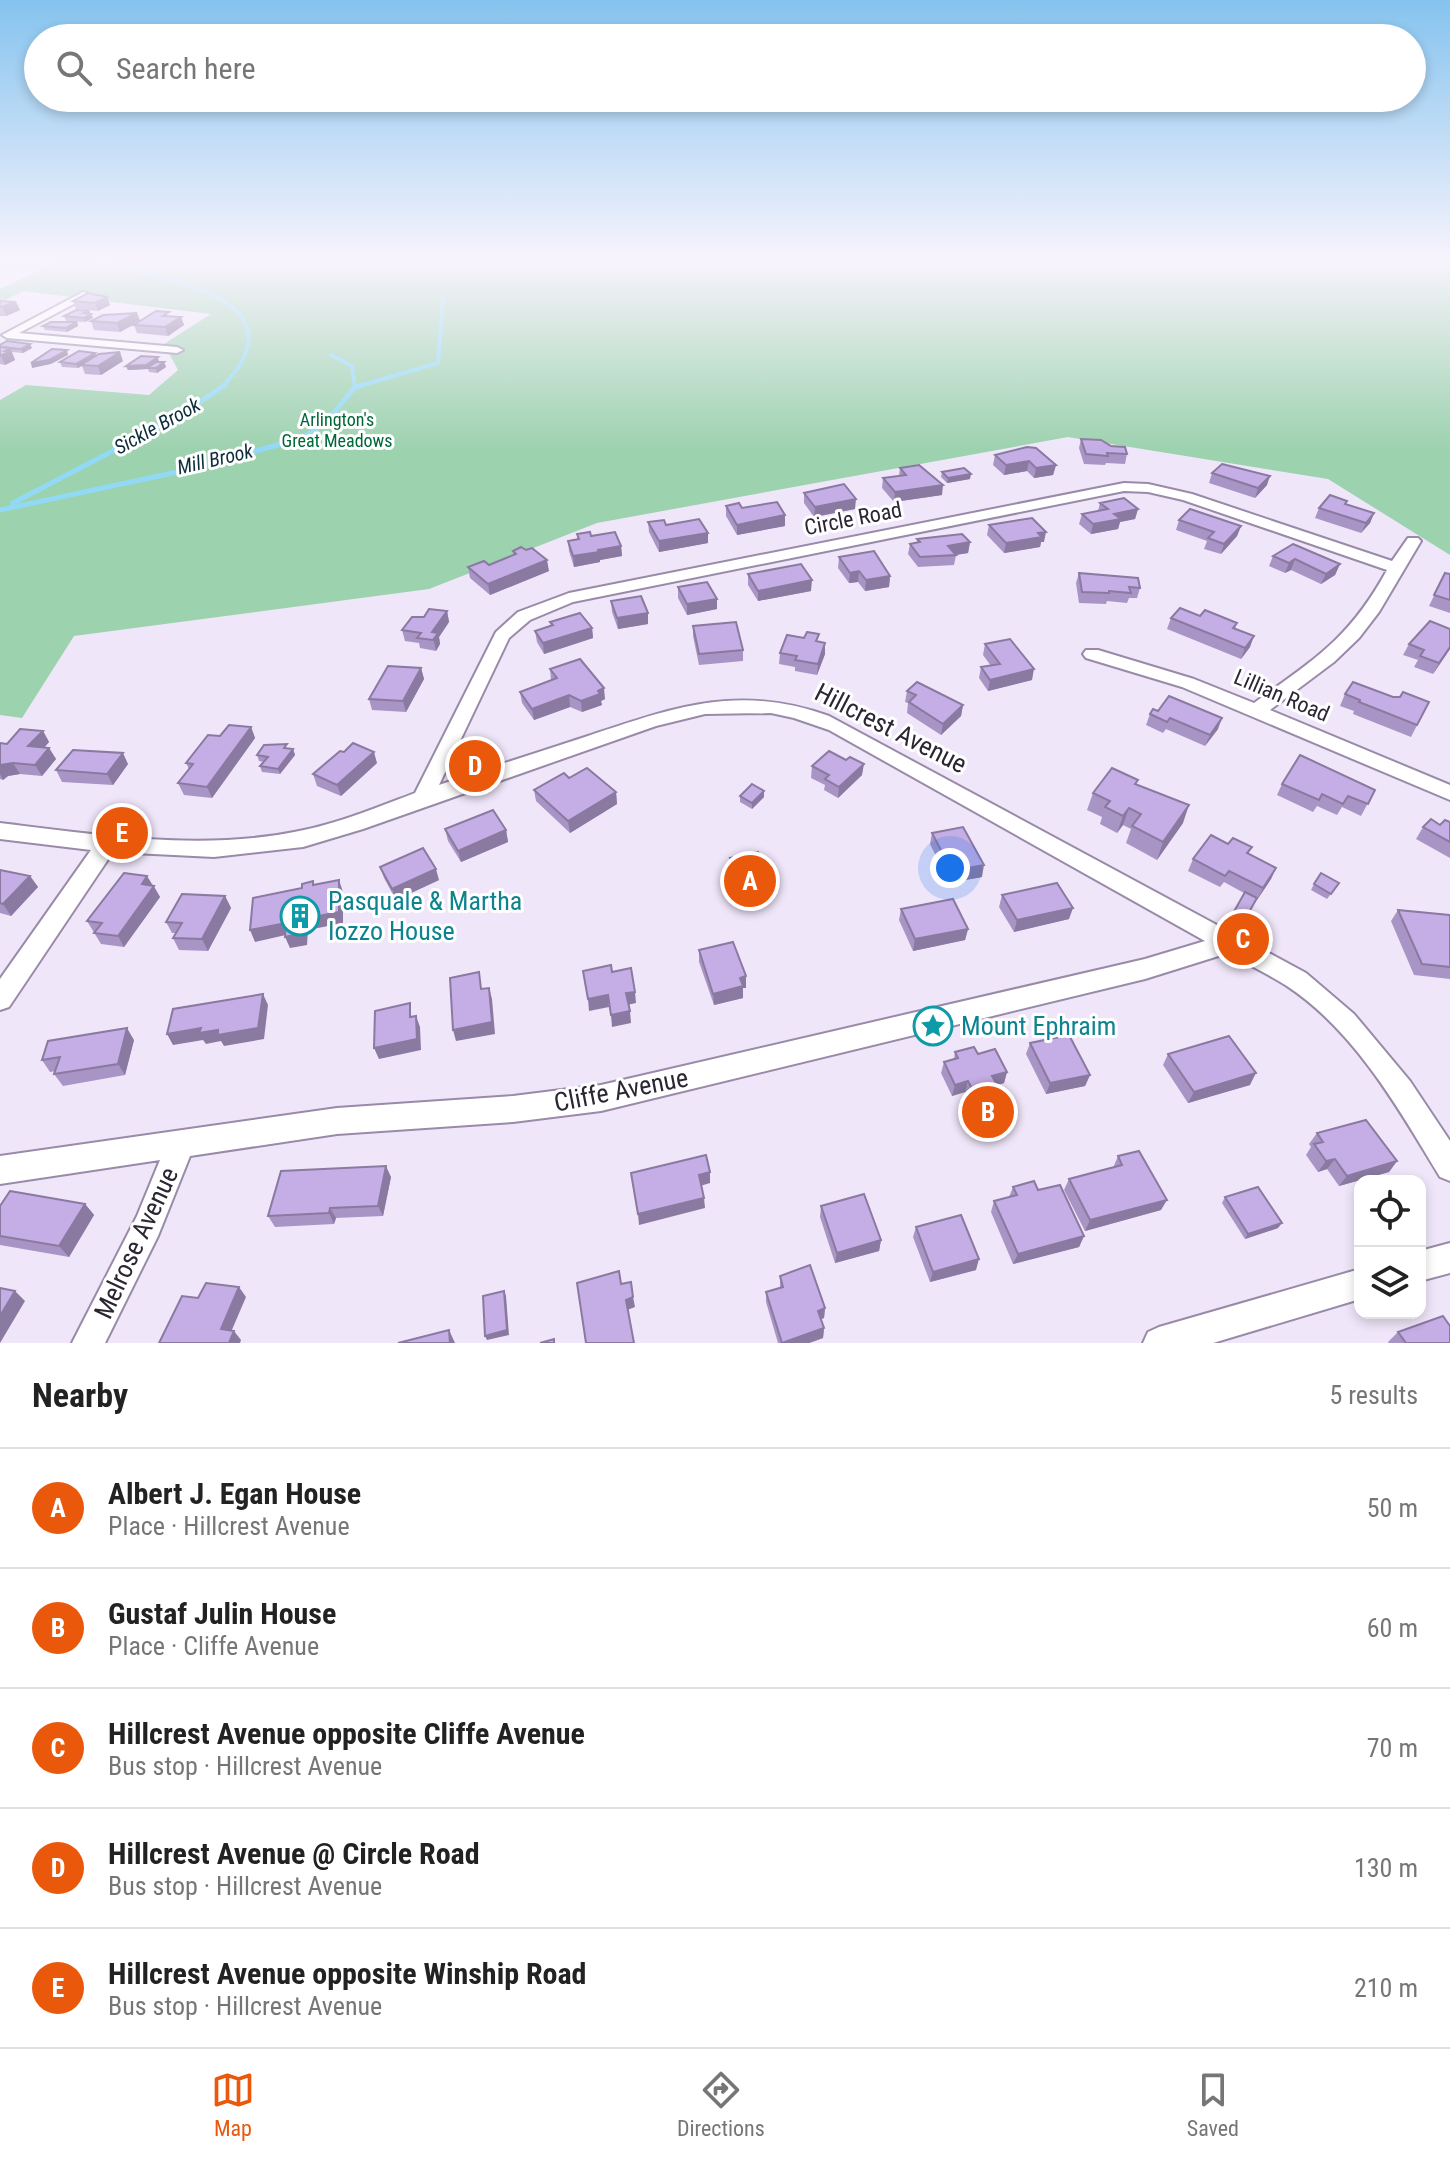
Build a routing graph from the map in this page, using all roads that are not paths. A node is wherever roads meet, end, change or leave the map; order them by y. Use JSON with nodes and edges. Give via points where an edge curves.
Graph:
{"nodes":[{"id":1,"x":29,"y":324,"type":"edge"},
{"id":2,"x":4,"y":337,"type":"edge"},
{"id":3,"x":177,"y":350,"type":"dead end"},
{"id":4,"x":1413,"y":541,"type":"dead end"},
{"id":5,"x":1394,"y":567,"type":"junction"},
{"id":6,"x":1092,"y":654,"type":"dead end"},
{"id":7,"x":1257,"y":710,"type":"junction"},
{"id":8,"x":1450,"y":793,"type":"edge"},
{"id":9,"x":422,"y":799,"type":"junction"},
{"id":10,"x":0,"y":831,"type":"edge"},
{"id":11,"x":108,"y":843,"type":"junction"},
{"id":12,"x":1229,"y":943,"type":"junction"},
{"id":13,"x":0,"y":999,"type":"edge"},
{"id":14,"x":181,"y":1142,"type":"junction"},
{"id":15,"x":1450,"y":1167,"type":"edge"},
{"id":16,"x":0,"y":1170,"type":"edge"},
{"id":17,"x":1450,"y":1258,"type":"edge"},
{"id":18,"x":1426,"y":1264,"type":"edge"},
{"id":19,"x":1354,"y":1286,"type":"edge"},
{"id":20,"x":88,"y":1343,"type":"edge"},
{"id":21,"x":1159,"y":1343,"type":"edge"}],
"edges":[{"from":1,"to":2,"type":"street"},
{"from":2,"to":3,"type":"street"},
{"from":4,"to":5,"type":"street"},
{"from":5,"to":7,"type":"street","via":[[1375,607],[1352,636]]},
{"from":5,"to":9,"type":"street","name":"Circle Road","via":[[1187,497],[1124,487],[569,598],[524,616],[502,636]]},
{"from":6,"to":7,"type":"street","name":"Lillian Road"},
{"from":7,"to":8,"type":"street","name":"Lillian Road"},
{"from":9,"to":11,"type":"street","name":"Hillcrest Avenue","via":[[347,828],[283,843],[212,848]]},
{"from":9,"to":12,"type":"street","name":"Hillcrest Avenue","via":[[679,713],[742,705],[791,710],[848,732]]},
{"from":10,"to":11,"type":"street","name":"Hillcrest Avenue"},
{"from":11,"to":13,"type":"street"},
{"from":12,"to":14,"type":"street","name":"Cliffe Avenue","via":[[1145,969],[601,1098],[337,1121]]},
{"from":12,"to":15,"type":"street","name":"Hillcrest Avenue","via":[[1297,980],[1347,1021],[1389,1071]]},
{"from":14,"to":16,"type":"street","name":"Cliffe Avenue"},
{"from":14,"to":20,"type":"street","name":"Melrose Avenue","via":[[148,1226]]},
{"from":17,"to":18,"type":"street"},
{"from":19,"to":21,"type":"street"}]}
